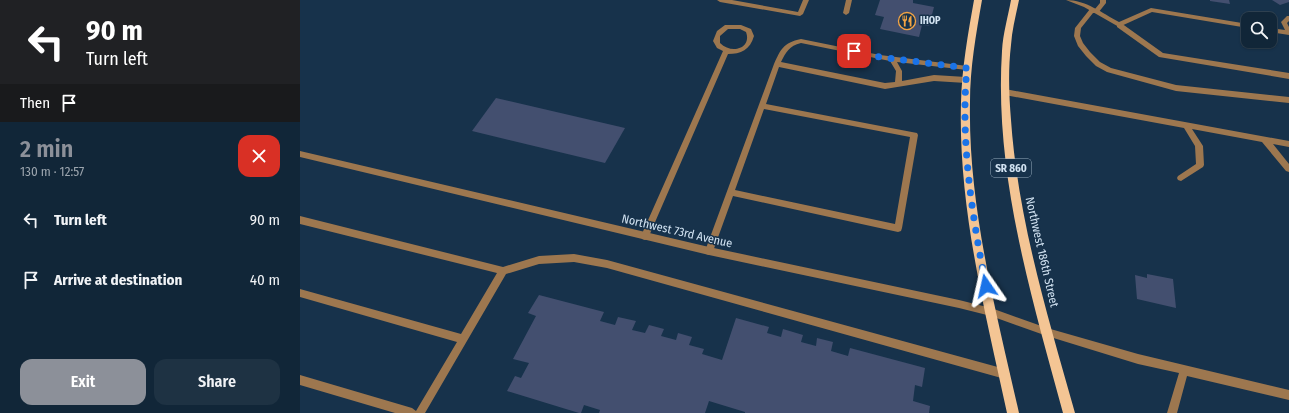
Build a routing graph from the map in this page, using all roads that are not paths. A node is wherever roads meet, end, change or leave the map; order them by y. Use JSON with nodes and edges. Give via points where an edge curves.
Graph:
{"nodes":[{"id":1,"x":720,"y":0,"type":"edge"},
{"id":2,"x":762,"y":0,"type":"edge"},
{"id":3,"x":806,"y":0,"type":"edge"},
{"id":4,"x":849,"y":0,"type":"edge"},
{"id":5,"x":978,"y":0,"type":"edge"},
{"id":6,"x":1015,"y":0,"type":"edge"},
{"id":7,"x":1069,"y":0,"type":"edge"},
{"id":8,"x":1104,"y":0,"type":"edge"},
{"id":9,"x":758,"y":7,"type":"junction"},
{"id":10,"x":1094,"y":11,"type":"junction"},
{"id":11,"x":846,"y":13,"type":"dead end"},
{"id":12,"x":1289,"y":18,"type":"edge"},
{"id":13,"x":1119,"y":25,"type":"junction"},
{"id":14,"x":1241,"y":25,"type":"edge"},
{"id":15,"x":1277,"y":31,"type":"edge"},
{"id":16,"x":1289,"y":32,"type":"edge"},
{"id":17,"x":726,"y":51,"type":"junction"},
{"id":18,"x":892,"y":58,"type":"junction"},
{"id":19,"x":777,"y":64,"type":"junction"},
{"id":20,"x":967,"y":68,"type":"junction"},
{"id":21,"x":1289,"y":76,"type":"edge"},
{"id":22,"x":966,"y":80,"type":"junction"},
{"id":23,"x":898,"y":84,"type":"junction"},
{"id":24,"x":1005,"y":92,"type":"junction"},
{"id":25,"x":1289,"y":100,"type":"edge"},
{"id":26,"x":762,"y":106,"type":"junction"},
{"id":27,"x":1186,"y":125,"type":"junction"},
{"id":28,"x":1264,"y":140,"type":"junction"},
{"id":29,"x":1289,"y":144,"type":"edge"},
{"id":30,"x":300,"y":154,"type":"edge"},
{"id":31,"x":1289,"y":169,"type":"edge"},
{"id":32,"x":1180,"y":178,"type":"dead end"},
{"id":33,"x":731,"y":192,"type":"junction"},
{"id":34,"x":300,"y":220,"type":"edge"},
{"id":35,"x":645,"y":236,"type":"junction"},
{"id":36,"x":709,"y":251,"type":"junction"},
{"id":37,"x":503,"y":270,"type":"junction"},
{"id":38,"x":300,"y":293,"type":"edge"},
{"id":39,"x":991,"y":312,"type":"junction"},
{"id":40,"x":1047,"y":332,"type":"junction"},
{"id":41,"x":463,"y":339,"type":"junction"},
{"id":42,"x":1184,"y":371,"type":"junction"},
{"id":43,"x":1005,"y":374,"type":"junction"},
{"id":44,"x":300,"y":380,"type":"edge"},
{"id":45,"x":1289,"y":395,"type":"edge"},
{"id":46,"x":412,"y":413,"type":"edge"},
{"id":47,"x":420,"y":413,"type":"edge"},
{"id":48,"x":1014,"y":413,"type":"edge"},
{"id":49,"x":1069,"y":413,"type":"edge"},
{"id":50,"x":1172,"y":413,"type":"edge"}],
"edges":[{"from":1,"to":9,"type":"street"},
{"from":2,"to":9,"type":"street"},
{"from":3,"to":9,"type":"street","via":[[800,14]]},
{"from":4,"to":11,"type":"street"},
{"from":5,"to":20,"type":"main road"},
{"from":6,"to":24,"type":"main road","name":"Northwest 186th Street","number":"SR 860","via":[[1006,49]]},
{"from":7,"to":10,"type":"street"},
{"from":8,"to":10,"type":"street"},
{"from":10,"to":13,"type":"street"},
{"from":10,"to":25,"type":"street","via":[[1078,28],[1077,36],[1088,54],[1109,70],[1176,88]]},
{"from":12,"to":16,"type":"street","via":[[1284,22]]},
{"from":13,"to":14,"type":"street","via":[[1151,10]]},
{"from":13,"to":21,"type":"street","via":[[1161,55]]},
{"from":15,"to":16,"type":"street"},
{"from":17,"to":17,"type":"street","via":[[733,52],[746,48],[752,38],[750,34],[734,26],[721,30],[715,39],[716,44]]},
{"from":17,"to":35,"type":"street"},
{"from":18,"to":19,"type":"street","via":[[801,41],[790,43]]},
{"from":18,"to":20,"type":"street"},
{"from":18,"to":23,"type":"street","via":[[899,71]]},
{"from":19,"to":23,"type":"street","via":[[884,86]]},
{"from":19,"to":26,"type":"street"},
{"from":20,"to":22,"type":"main road"},
{"from":22,"to":23,"type":"street","via":[[934,78]]},
{"from":22,"to":39,"type":"main road","via":[[966,143],[972,200],[980,260]]},
{"from":24,"to":27,"type":"street"},
{"from":24,"to":40,"type":"main road","name":"Northwest 186th Street","number":"SR 860","via":[[1008,146],[1017,210]]},
{"from":26,"to":33,"type":"street"},
{"from":26,"to":33,"type":"street","via":[[914,136],[898,228]]},
{"from":27,"to":28,"type":"street"},
{"from":27,"to":32,"type":"street","via":[[1199,146],[1200,165]]},
{"from":28,"to":29,"type":"street"},
{"from":28,"to":31,"type":"street"},
{"from":30,"to":35,"type":"street","name":"Northwest 73rd Avenue"},
{"from":33,"to":36,"type":"street"},
{"from":34,"to":37,"type":"street"},
{"from":35,"to":36,"type":"street","name":"Northwest 73rd Avenue"},
{"from":36,"to":39,"type":"street","name":"Northwest 73rd Avenue"},
{"from":37,"to":41,"type":"street"},
{"from":37,"to":43,"type":"street","via":[[539,260],[567,258],[607,264]]},
{"from":38,"to":41,"type":"street"},
{"from":39,"to":40,"type":"street","name":"Northwest 73rd Avenue"},
{"from":39,"to":43,"type":"main road"},
{"from":40,"to":42,"type":"street","name":"Northwest 73rd Avenue"},
{"from":40,"to":49,"type":"main road","name":"Northwest 186th Street","number":"SR 860"},
{"from":41,"to":47,"type":"street"},
{"from":42,"to":45,"type":"street","name":"Northwest 73rd Avenue"},
{"from":42,"to":50,"type":"street"},
{"from":43,"to":48,"type":"main road"},
{"from":44,"to":46,"type":"street"}]}
